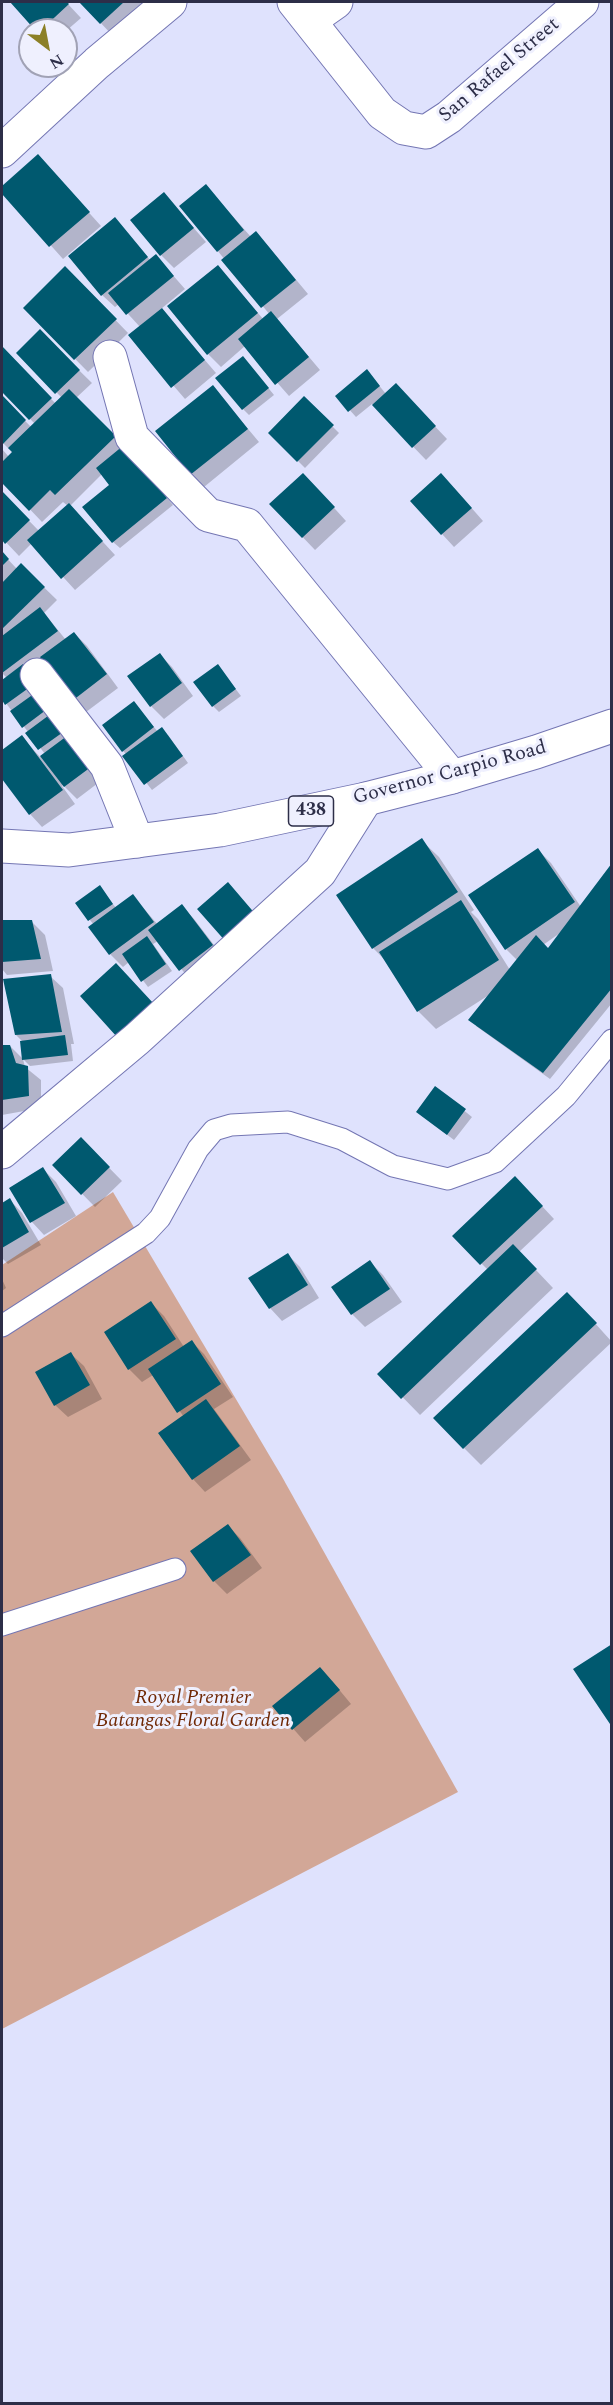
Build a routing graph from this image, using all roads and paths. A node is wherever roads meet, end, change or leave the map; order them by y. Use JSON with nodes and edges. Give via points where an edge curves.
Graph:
{"nodes":[{"id":1,"x":170,"y":2,"type":"edge"},
{"id":2,"x":336,"y":2,"type":"edge"},
{"id":3,"x":582,"y":2,"type":"edge"},
{"id":4,"x":301,"y":11,"type":"edge"},
{"id":5,"x":2,"y":151,"type":"edge"},
{"id":6,"x":111,"y":357,"type":"dead end"},
{"id":7,"x":37,"y":675,"type":"dead end"},
{"id":8,"x":612,"y":726,"type":"edge"},
{"id":9,"x":452,"y":777,"type":"junction"},
{"id":10,"x":366,"y":799,"type":"junction"},
{"id":11,"x":137,"y":841,"type":"junction"},
{"id":12,"x":2,"y":846,"type":"edge"},
{"id":13,"x":612,"y":1040,"type":"edge"},
{"id":14,"x":2,"y":1152,"type":"edge"},
{"id":15,"x":2,"y":1326,"type":"edge"},
{"id":16,"x":175,"y":1569,"type":"dead end"},
{"id":17,"x":2,"y":1625,"type":"edge"}],
"edges":[{"from":1,"to":5,"type":"street"},
{"from":2,"to":4,"type":"street"},
{"from":3,"to":4,"type":"street","name":"San Rafael Street","via":[[450,117],[426,132],[404,128],[382,113]]},
{"from":6,"to":9,"type":"street","via":[[132,437],[208,515],[247,525]]},
{"from":7,"to":11,"type":"street","via":[[107,766]]},
{"from":8,"to":9,"type":"street","name":"Governor Carpio Road","number":"438"},
{"from":9,"to":10,"type":"street","name":"Governor Carpio Road","number":"438"},
{"from":10,"to":11,"type":"street","name":"Governor Carpio Road","number":"438","via":[[220,830]]},
{"from":10,"to":14,"type":"street","via":[[320,872],[137,1039]]},
{"from":11,"to":12,"type":"street","name":"Governor Carpio Road","number":"438","via":[[69,850]]},
{"from":13,"to":15,"type":"lane","via":[[567,1096],[495,1162],[448,1179],[393,1166],[342,1139],[288,1122],[231,1125],[214,1130],[198,1149],[160,1218],[146,1233]]},
{"from":16,"to":17,"type":"lane"}]}
